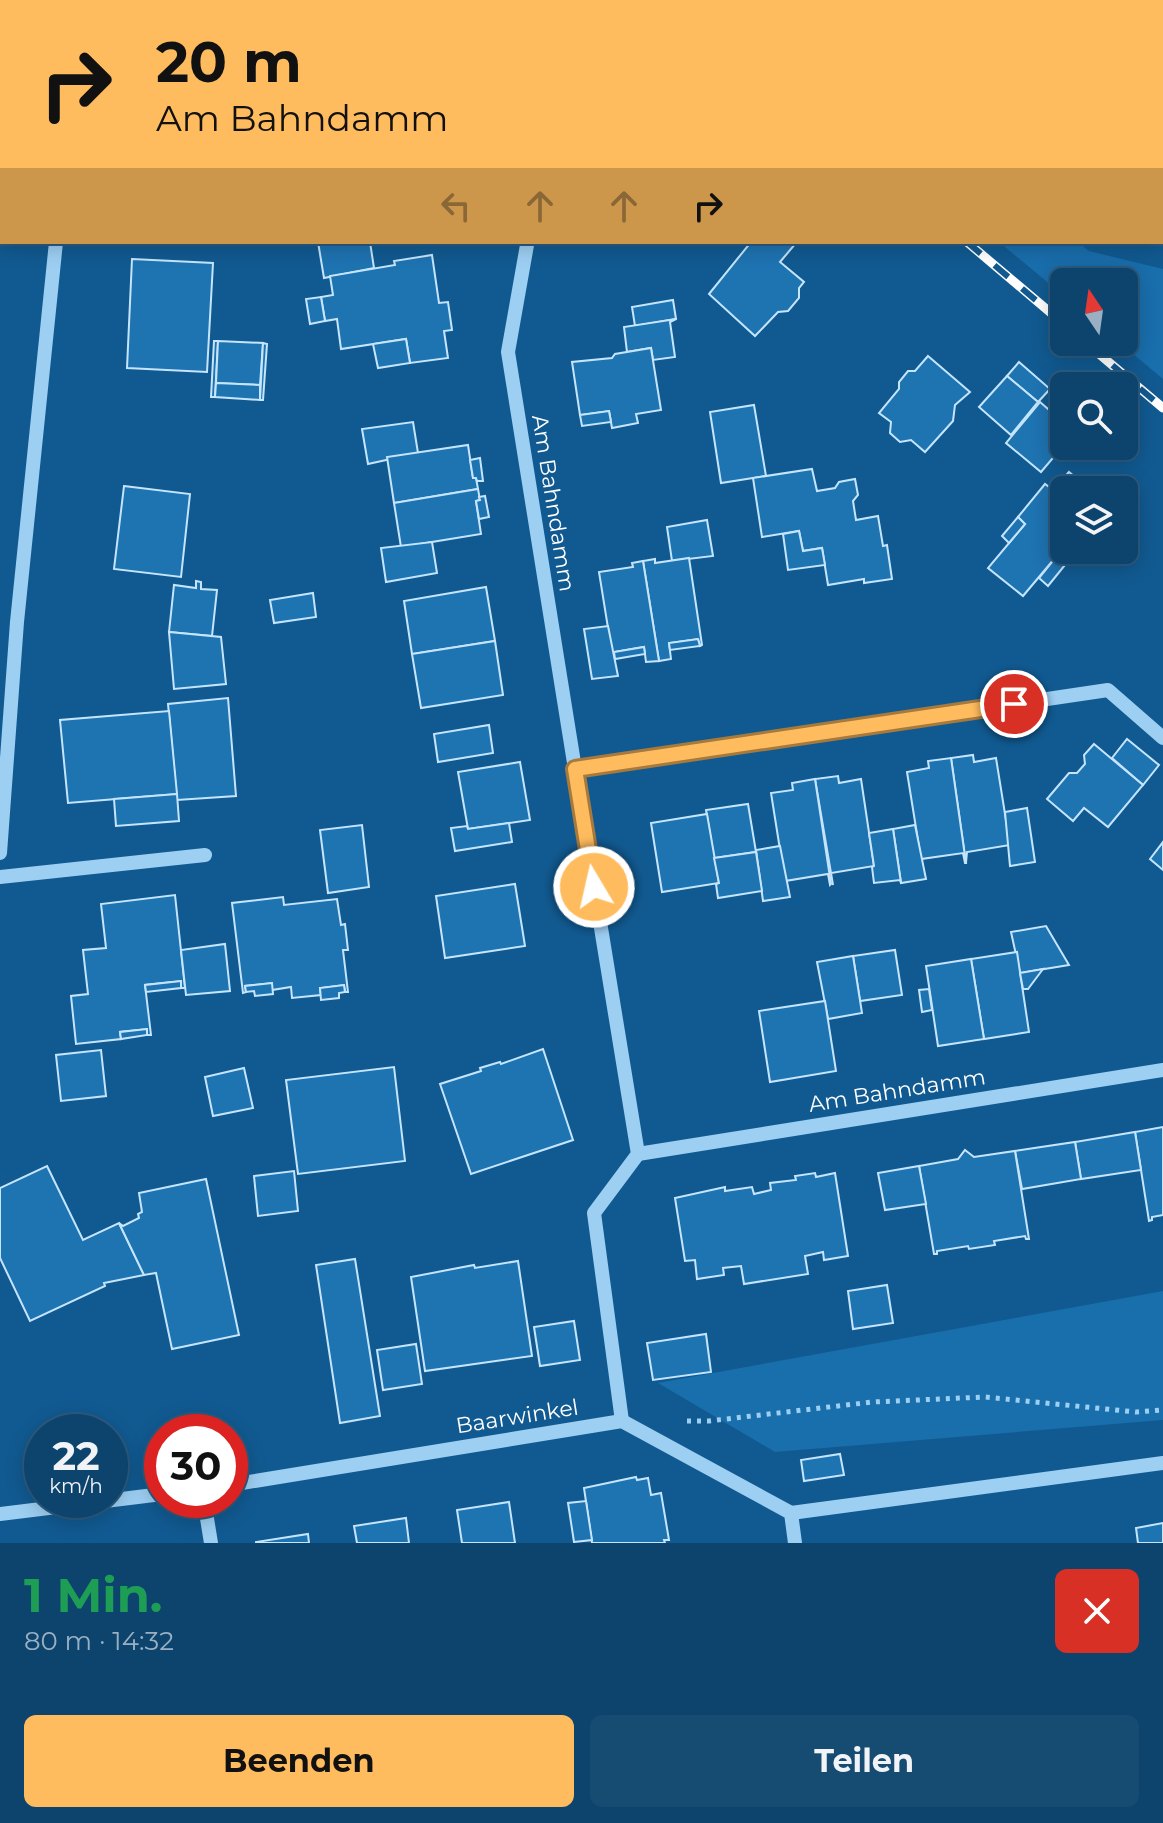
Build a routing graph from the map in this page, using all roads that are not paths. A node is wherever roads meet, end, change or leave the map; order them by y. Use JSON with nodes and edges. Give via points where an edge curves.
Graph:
{"nodes":[{"id":1,"x":56,"y":244,"type":"edge"},
{"id":2,"x":527,"y":245,"type":"dead end"},
{"id":3,"x":0,"y":621,"type":"edge"},
{"id":4,"x":17,"y":622,"type":"junction"},
{"id":5,"x":1163,"y":738,"type":"edge"},
{"id":6,"x":575,"y":769,"type":"junction"},
{"id":7,"x":0,"y":853,"type":"edge"},
{"id":8,"x":205,"y":855,"type":"dead end"},
{"id":9,"x":0,"y":877,"type":"edge"},
{"id":10,"x":1163,"y":1070,"type":"edge"},
{"id":11,"x":638,"y":1154,"type":"junction"},
{"id":12,"x":622,"y":1421,"type":"junction"},
{"id":13,"x":1163,"y":1463,"type":"edge"},
{"id":14,"x":248,"y":1482,"type":"edge"},
{"id":15,"x":144,"y":1496,"type":"edge"},
{"id":16,"x":791,"y":1513,"type":"junction"},
{"id":17,"x":0,"y":1514,"type":"edge"},
{"id":18,"x":207,"y":1518,"type":"edge"},
{"id":19,"x":211,"y":1543,"type":"edge"},
{"id":20,"x":795,"y":1543,"type":"edge"}],
"edges":[{"from":1,"to":4,"type":"street"},
{"from":2,"to":6,"type":"street","name":"Am Bahndamm","via":[[508,352]]},
{"from":3,"to":4,"type":"street"},
{"from":4,"to":7,"type":"street"},
{"from":5,"to":6,"type":"street","via":[[1108,690]]},
{"from":6,"to":11,"type":"street","name":"Am Bahndamm"},
{"from":8,"to":9,"type":"street"},
{"from":10,"to":11,"type":"street","name":"Am Bahndamm"},
{"from":11,"to":12,"type":"street","via":[[594,1213]]},
{"from":12,"to":14,"type":"street","name":"Baarwinkel"},
{"from":12,"to":16,"type":"street"},
{"from":13,"to":16,"type":"street"},
{"from":15,"to":17,"type":"street"},
{"from":16,"to":20,"type":"street"},
{"from":18,"to":19,"type":"street"}]}
